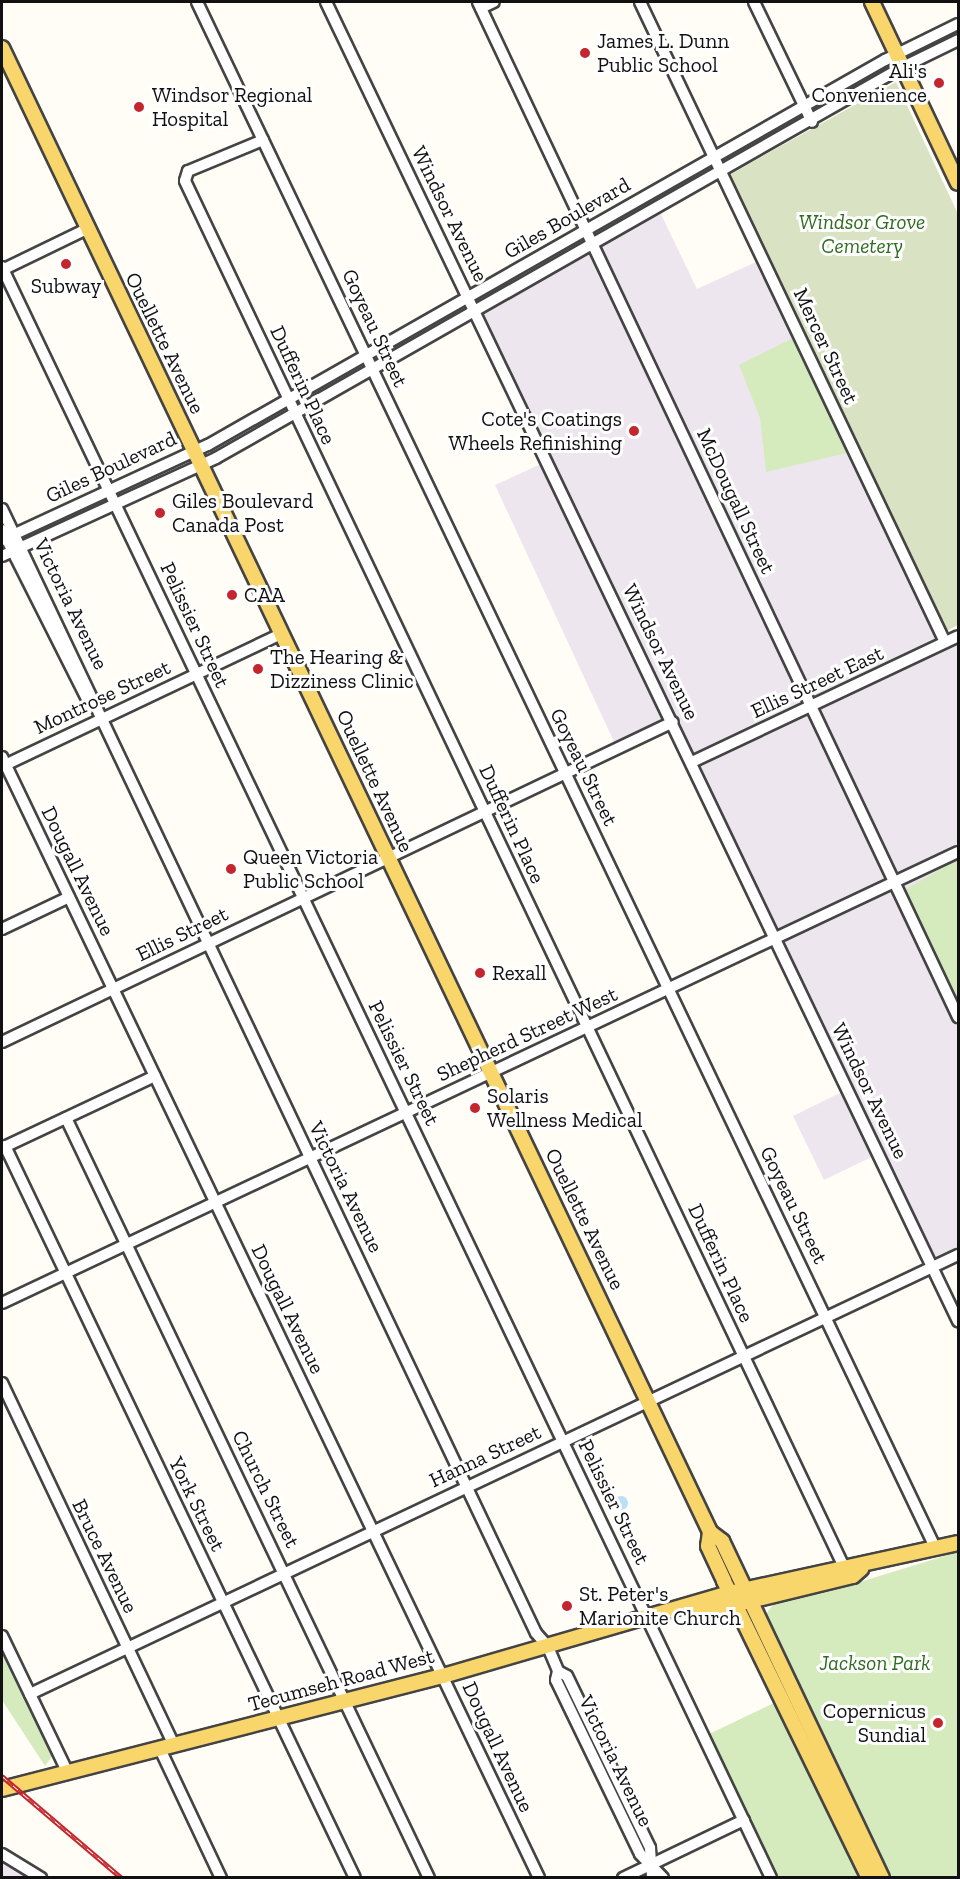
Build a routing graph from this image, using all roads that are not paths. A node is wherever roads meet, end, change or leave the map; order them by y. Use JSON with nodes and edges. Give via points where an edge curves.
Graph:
{"nodes":[{"id":1,"x":197,"y":2,"type":"edge"},
{"id":2,"x":326,"y":2,"type":"edge"},
{"id":3,"x":494,"y":2,"type":"edge"},
{"id":4,"x":640,"y":2,"type":"edge"},
{"id":5,"x":754,"y":2,"type":"edge"},
{"id":6,"x":872,"y":2,"type":"edge"},
{"id":7,"x":480,"y":5,"type":"edge"},
{"id":8,"x":958,"y":24,"type":"edge"},
{"id":9,"x":958,"y":40,"type":"edge"},
{"id":10,"x":2,"y":48,"type":"edge"},
{"id":11,"x":897,"y":53,"type":"junction"},
{"id":12,"x":903,"y":67,"type":"junction"},
{"id":13,"x":804,"y":106,"type":"junction"},
{"id":14,"x":812,"y":122,"type":"junction"},
{"id":15,"x":263,"y":140,"type":"junction"},
{"id":16,"x":714,"y":157,"type":"junction"},
{"id":17,"x":722,"y":173,"type":"junction"},
{"id":18,"x":958,"y":183,"type":"edge"},
{"id":19,"x":87,"y":229,"type":"junction"},
{"id":20,"x":587,"y":230,"type":"junction"},
{"id":21,"x":594,"y":245,"type":"junction"},
{"id":22,"x":2,"y":268,"type":"edge"},
{"id":23,"x":469,"y":298,"type":"junction"},
{"id":24,"x":477,"y":311,"type":"junction"},
{"id":25,"x":366,"y":356,"type":"junction"},
{"id":26,"x":373,"y":369,"type":"junction"},
{"id":27,"x":289,"y":400,"type":"junction"},
{"id":28,"x":295,"y":414,"type":"junction"},
{"id":29,"x":194,"y":450,"type":"junction"},
{"id":30,"x":202,"y":465,"type":"junction"},
{"id":31,"x":108,"y":490,"type":"junction"},
{"id":32,"x":114,"y":504,"type":"junction"},
{"id":33,"x":2,"y":509,"type":"edge"},
{"id":34,"x":6,"y":535,"type":"edge"},
{"id":35,"x":18,"y":548,"type":"junction"},
{"id":36,"x":2,"y":556,"type":"edge"},
{"id":37,"x":281,"y":634,"type":"junction"},
{"id":38,"x":958,"y":636,"type":"edge"},
{"id":39,"x":945,"y":642,"type":"junction"},
{"id":40,"x":197,"y":674,"type":"junction"},
{"id":41,"x":811,"y":706,"type":"junction"},
{"id":42,"x":101,"y":718,"type":"junction"},
{"id":43,"x":673,"y":722,"type":"junction"},
{"id":44,"x":3,"y":761,"type":"edge"},
{"id":45,"x":692,"y":762,"type":"junction"},
{"id":46,"x":565,"y":773,"type":"junction"},
{"id":47,"x":484,"y":811,"type":"junction"},
{"id":48,"x":958,"y":852,"type":"edge"},
{"id":49,"x":388,"y":857,"type":"junction"},
{"id":50,"x":895,"y":882,"type":"junction"},
{"id":51,"x":69,"y":897,"type":"junction"},
{"id":52,"x":303,"y":897,"type":"junction"},
{"id":53,"x":2,"y":929,"type":"edge"},
{"id":54,"x":776,"y":939,"type":"junction"},
{"id":55,"x":208,"y":943,"type":"junction"},
{"id":56,"x":113,"y":989,"type":"junction"},
{"id":57,"x":669,"y":989,"type":"junction"},
{"id":58,"x":958,"y":1017,"type":"edge"},
{"id":59,"x":587,"y":1027,"type":"junction"},
{"id":60,"x":2,"y":1042,"type":"edge"},
{"id":61,"x":490,"y":1072,"type":"junction"},
{"id":62,"x":155,"y":1076,"type":"junction"},
{"id":63,"x":406,"y":1112,"type":"junction"},
{"id":64,"x":66,"y":1118,"type":"junction"},
{"id":65,"x":3,"y":1147,"type":"edge"},
{"id":66,"x":310,"y":1156,"type":"junction"},
{"id":67,"x":215,"y":1201,"type":"junction"},
{"id":68,"x":126,"y":1244,"type":"junction"},
{"id":69,"x":958,"y":1255,"type":"edge"},
{"id":70,"x":933,"y":1267,"type":"junction"},
{"id":71,"x":65,"y":1272,"type":"junction"},
{"id":72,"x":2,"y":1303,"type":"edge"},
{"id":73,"x":826,"y":1318,"type":"junction"},
{"id":74,"x":958,"y":1321,"type":"edge"},
{"id":75,"x":744,"y":1356,"type":"junction"},
{"id":76,"x":2,"y":1383,"type":"edge"},
{"id":77,"x":647,"y":1402,"type":"junction"},
{"id":78,"x":563,"y":1441,"type":"junction"},
{"id":79,"x":466,"y":1486,"type":"junction"},
{"id":80,"x":374,"y":1532,"type":"junction"},
{"id":81,"x":710,"y":1532,"type":"junction"},
{"id":82,"x":958,"y":1544,"type":"edge"},
{"id":83,"x":936,"y":1549,"type":"junction"},
{"id":84,"x":844,"y":1566,"type":"junction"},
{"id":85,"x":861,"y":1569,"type":"junction"},
{"id":86,"x":285,"y":1574,"type":"junction"},
{"id":87,"x":747,"y":1595,"type":"junction"},
{"id":88,"x":732,"y":1599,"type":"junction"},
{"id":89,"x":223,"y":1603,"type":"junction"},
{"id":90,"x":649,"y":1620,"type":"junction"},
{"id":91,"x":2,"y":1636,"type":"edge"},
{"id":92,"x":548,"y":1647,"type":"junction"},
{"id":93,"x":128,"y":1648,"type":"junction"},
{"id":94,"x":442,"y":1676,"type":"junction"},
{"id":95,"x":30,"y":1694,"type":"junction"},
{"id":96,"x":346,"y":1701,"type":"junction"},
{"id":97,"x":278,"y":1718,"type":"junction"},
{"id":98,"x":174,"y":1745,"type":"junction"},
{"id":99,"x":160,"y":1749,"type":"junction"},
{"id":100,"x":68,"y":1773,"type":"junction"},
{"id":101,"x":2,"y":1789,"type":"edge"},
{"id":102,"x":744,"y":1820,"type":"junction"},
{"id":103,"x":2,"y":1854,"type":"edge"},
{"id":104,"x":652,"y":1864,"type":"junction"},
{"id":105,"x":41,"y":1878,"type":"edge"},
{"id":106,"x":221,"y":1878,"type":"edge"},
{"id":107,"x":355,"y":1878,"type":"edge"},
{"id":108,"x":429,"y":1878,"type":"edge"},
{"id":109,"x":538,"y":1878,"type":"edge"},
{"id":110,"x":623,"y":1878,"type":"edge"},
{"id":111,"x":652,"y":1878,"type":"edge"},
{"id":112,"x":663,"y":1878,"type":"edge"},
{"id":113,"x":771,"y":1878,"type":"edge"},
{"id":114,"x":869,"y":1878,"type":"edge"},
{"id":115,"x":882,"y":1878,"type":"edge"}],
"edges":[{"from":1,"to":15,"type":"street","name":"Goyeau Street"},
{"from":2,"to":23,"type":"street","name":"Windsor Avenue"},
{"from":3,"to":7,"type":"street"},
{"from":4,"to":16,"type":"street","name":"Mercer Street"},
{"from":5,"to":13,"type":"street"},
{"from":6,"to":11,"type":"main road"},
{"from":7,"to":20,"type":"street","name":"McDougall Street"},
{"from":8,"to":11,"type":"street","name":"Giles Boulevard"},
{"from":9,"to":12,"type":"street","name":"Giles Boulevard"},
{"from":10,"to":19,"type":"main road","name":"Ouellette Avenue"},
{"from":11,"to":12,"type":"main road"},
{"from":11,"to":13,"type":"street","name":"Giles Boulevard"},
{"from":12,"to":14,"type":"street","name":"Giles Boulevard"},
{"from":12,"to":18,"type":"main road"},
{"from":13,"to":14,"type":"street"},
{"from":13,"to":16,"type":"street","name":"Giles Boulevard"},
{"from":14,"to":17,"type":"street","name":"Giles Boulevard"},
{"from":15,"to":25,"type":"street","name":"Goyeau Street"},
{"from":15,"to":27,"type":"street","name":"Dufferin Place","via":[[188,171],[185,181]]},
{"from":16,"to":17,"type":"street","name":"Mercer Street"},
{"from":16,"to":20,"type":"street","name":"Giles Boulevard"},
{"from":17,"to":21,"type":"street","name":"Giles Boulevard"},
{"from":17,"to":39,"type":"street","name":"Mercer Street"},
{"from":19,"to":22,"type":"street"},
{"from":19,"to":29,"type":"main road","name":"Ouellette Avenue"},
{"from":20,"to":21,"type":"street","name":"McDougall Street"},
{"from":20,"to":23,"type":"street","name":"Giles Boulevard"},
{"from":21,"to":24,"type":"street","name":"Giles Boulevard"},
{"from":21,"to":41,"type":"street","name":"McDougall Street"},
{"from":22,"to":31,"type":"street","name":"Pelissier Street"},
{"from":23,"to":24,"type":"street","name":"Windsor Avenue"},
{"from":23,"to":25,"type":"street","name":"Giles Boulevard"},
{"from":24,"to":26,"type":"street","name":"Giles Boulevard"},
{"from":24,"to":43,"type":"street","name":"Windsor Avenue"},
{"from":25,"to":26,"type":"street","name":"Goyeau Street"},
{"from":25,"to":27,"type":"street","name":"Giles Boulevard"},
{"from":26,"to":28,"type":"street","name":"Giles Boulevard"},
{"from":26,"to":46,"type":"street","name":"Goyeau Street"},
{"from":27,"to":28,"type":"street","name":"Dufferin Place"},
{"from":27,"to":29,"type":"street","name":"Giles Boulevard"},
{"from":28,"to":30,"type":"street","name":"Giles Boulevard"},
{"from":28,"to":47,"type":"street","name":"Dufferin Place"},
{"from":29,"to":30,"type":"main road","name":"Ouellette Avenue"},
{"from":29,"to":31,"type":"street","name":"Giles Boulevard"},
{"from":30,"to":32,"type":"street","name":"Giles Boulevard"},
{"from":30,"to":37,"type":"main road","name":"Ouellette Avenue"},
{"from":31,"to":32,"type":"street","name":"Pelissier Street"},
{"from":31,"to":34,"type":"street","name":"Giles Boulevard"},
{"from":32,"to":35,"type":"street","name":"Giles Boulevard"},
{"from":32,"to":40,"type":"street","name":"Pelissier Street"},
{"from":33,"to":34,"type":"street","name":"Victoria Avenue"},
{"from":34,"to":35,"type":"street","name":"Victoria Avenue"},
{"from":35,"to":36,"type":"street","name":"Giles Boulevard"},
{"from":35,"to":42,"type":"street","name":"Victoria Avenue"},
{"from":37,"to":40,"type":"street","name":"Montrose Street"},
{"from":37,"to":49,"type":"main road","name":"Ouellette Avenue"},
{"from":38,"to":39,"type":"street","name":"Ellis Street East"},
{"from":39,"to":41,"type":"street","name":"Ellis Street East"},
{"from":40,"to":42,"type":"street","name":"Montrose Street"},
{"from":40,"to":52,"type":"street","name":"Pelissier Street"},
{"from":41,"to":45,"type":"street","name":"Ellis Street East"},
{"from":41,"to":50,"type":"street","name":"McDougall Street"},
{"from":42,"to":44,"type":"street","name":"Montrose Street"},
{"from":42,"to":55,"type":"street","name":"Victoria Avenue"},
{"from":43,"to":45,"type":"street","name":"Windsor Avenue"},
{"from":43,"to":46,"type":"street","name":"Ellis Street"},
{"from":44,"to":51,"type":"street","name":"Dougall Avenue"},
{"from":45,"to":54,"type":"street","name":"Windsor Avenue"},
{"from":46,"to":47,"type":"street","name":"Ellis Street"},
{"from":46,"to":57,"type":"street","name":"Goyeau Street"},
{"from":47,"to":49,"type":"street","name":"Ellis Street"},
{"from":47,"to":59,"type":"street","name":"Dufferin Place"},
{"from":48,"to":50,"type":"street","name":"Shepherd Street West"},
{"from":49,"to":52,"type":"street","name":"Ellis Street"},
{"from":49,"to":61,"type":"main road","name":"Ouellette Avenue"},
{"from":50,"to":54,"type":"street","name":"Shepherd Street West"},
{"from":50,"to":58,"type":"street","name":"McDougall Street"},
{"from":51,"to":53,"type":"street"},
{"from":51,"to":56,"type":"street","name":"Dougall Avenue"},
{"from":52,"to":55,"type":"street","name":"Ellis Street"},
{"from":52,"to":63,"type":"street","name":"Pelissier Street"},
{"from":54,"to":57,"type":"street","name":"Shepherd Street West"},
{"from":54,"to":70,"type":"street","name":"Windsor Avenue"},
{"from":55,"to":56,"type":"street","name":"Ellis Street"},
{"from":55,"to":66,"type":"street","name":"Victoria Avenue"},
{"from":56,"to":60,"type":"street","name":"Ellis Street"},
{"from":56,"to":62,"type":"street","name":"Dougall Avenue"},
{"from":57,"to":59,"type":"street","name":"Shepherd Street West"},
{"from":57,"to":73,"type":"street","name":"Goyeau Street"},
{"from":59,"to":61,"type":"street","name":"Shepherd Street West"},
{"from":59,"to":75,"type":"street","name":"Dufferin Place"},
{"from":61,"to":63,"type":"street","name":"Shepherd Street West"},
{"from":61,"to":77,"type":"main road","name":"Ouellette Avenue"},
{"from":62,"to":64,"type":"street"},
{"from":62,"to":67,"type":"street","name":"Dougall Avenue"},
{"from":63,"to":66,"type":"street","name":"Shepherd Street West"},
{"from":63,"to":78,"type":"street","name":"Pelissier Street"},
{"from":64,"to":65,"type":"street"},
{"from":64,"to":68,"type":"street","name":"Church Street"},
{"from":65,"to":71,"type":"street","name":"York Street"},
{"from":66,"to":67,"type":"street","name":"Shepherd Street West"},
{"from":66,"to":79,"type":"street","name":"Victoria Avenue"},
{"from":67,"to":68,"type":"street","name":"Shepherd Street West"},
{"from":67,"to":80,"type":"street","name":"Dougall Avenue"},
{"from":68,"to":71,"type":"street","name":"Shepherd Street West"},
{"from":68,"to":86,"type":"street","name":"Church Street"},
{"from":69,"to":70,"type":"street","name":"Hanna Street"},
{"from":70,"to":73,"type":"street","name":"Hanna Street"},
{"from":70,"to":74,"type":"street","name":"Windsor Avenue"},
{"from":71,"to":72,"type":"street","name":"Shepherd Street West"},
{"from":71,"to":89,"type":"street","name":"York Street"},
{"from":73,"to":75,"type":"street","name":"Hanna Street"},
{"from":73,"to":83,"type":"street","name":"Goyeau Street"},
{"from":75,"to":77,"type":"street","name":"Hanna Street"},
{"from":75,"to":84,"type":"street","name":"Dufferin Place"},
{"from":76,"to":93,"type":"street","name":"Bruce Avenue"},
{"from":77,"to":78,"type":"street","name":"Hanna Street"},
{"from":77,"to":81,"type":"main road","name":"Ouellette Avenue"},
{"from":78,"to":79,"type":"street","name":"Hanna Street"},
{"from":78,"to":90,"type":"street","name":"Pelissier Street"},
{"from":79,"to":80,"type":"street","name":"Hanna Street"},
{"from":79,"to":92,"type":"street","name":"Victoria Avenue"},
{"from":80,"to":86,"type":"street","name":"Hanna Street"},
{"from":80,"to":94,"type":"street","name":"Dougall Avenue"},
{"from":81,"to":87,"type":"main road","name":"Ouellette Avenue","via":[[722,1541]]},
{"from":81,"to":88,"type":"main road","name":"Ouellette Avenue","via":[[708,1546]]},
{"from":82,"to":83,"type":"main road"},
{"from":83,"to":85,"type":"main road"},
{"from":84,"to":85,"type":"main road"},
{"from":84,"to":87,"type":"main road"},
{"from":85,"to":87,"type":"main road","via":[[853,1576]]},
{"from":86,"to":89,"type":"street","name":"Hanna Street"},
{"from":86,"to":96,"type":"street","name":"Church Street"},
{"from":87,"to":88,"type":"main road","name":"Tecumseh Road West"},
{"from":87,"to":115,"type":"main road","name":"Ouellette Avenue"},
{"from":88,"to":90,"type":"main road","name":"Tecumseh Road West"},
{"from":88,"to":114,"type":"main road","name":"Ouellette Avenue"},
{"from":89,"to":93,"type":"street","name":"Hanna Street"},
{"from":89,"to":97,"type":"street","name":"York Street"},
{"from":90,"to":92,"type":"main road","name":"Tecumseh Road West"},
{"from":90,"to":102,"type":"street","name":"Pelissier Street"},
{"from":91,"to":95,"type":"street"},
{"from":92,"to":94,"type":"main road","name":"Tecumseh Road West"},
{"from":92,"to":104,"type":"street","name":"Victoria Avenue","via":[[558,1671],[555,1680],[640,1854]]},
{"from":93,"to":95,"type":"street","name":"Hanna Street"},
{"from":93,"to":98,"type":"street","name":"Bruce Avenue"},
{"from":94,"to":96,"type":"main road","name":"Tecumseh Road West"},
{"from":94,"to":109,"type":"street","name":"Dougall Avenue"},
{"from":95,"to":100,"type":"street"},
{"from":96,"to":97,"type":"main road","name":"Tecumseh Road West"},
{"from":96,"to":108,"type":"street","name":"Church Street"},
{"from":97,"to":98,"type":"main road","name":"Tecumseh Road West"},
{"from":97,"to":107,"type":"street","name":"York Street"},
{"from":98,"to":99,"type":"main road","name":"Tecumseh Road West"},
{"from":99,"to":100,"type":"main road","name":"Tecumseh Road West"},
{"from":99,"to":106,"type":"street"},
{"from":100,"to":101,"type":"main road","name":"Tecumseh Road West"},
{"from":102,"to":104,"type":"street"},
{"from":102,"to":113,"type":"street","name":"Pelissier Street"},
{"from":103,"to":105,"type":"street"},
{"from":104,"to":110,"type":"street"},
{"from":104,"to":111,"type":"street"},
{"from":104,"to":112,"type":"street","name":"Victoria Avenue"}]}
